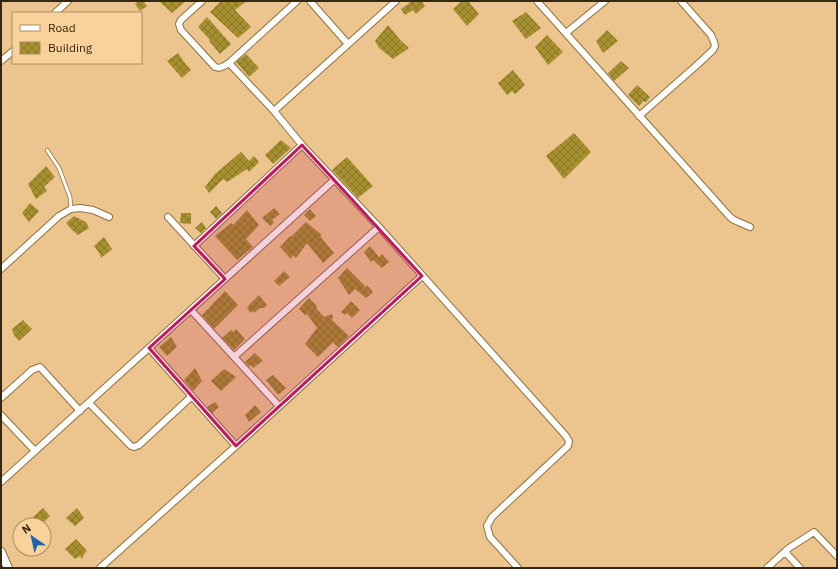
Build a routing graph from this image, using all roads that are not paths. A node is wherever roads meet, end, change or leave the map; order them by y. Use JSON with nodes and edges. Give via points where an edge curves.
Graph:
{"nodes":[{"id":1,"x":68,"y":1,"type":"edge"},
{"id":2,"x":202,"y":1,"type":"edge"},
{"id":3,"x":297,"y":1,"type":"edge"},
{"id":4,"x":310,"y":1,"type":"edge"},
{"id":5,"x":396,"y":1,"type":"edge"},
{"id":6,"x":537,"y":1,"type":"edge"},
{"id":7,"x":605,"y":1,"type":"edge"},
{"id":8,"x":681,"y":1,"type":"edge"},
{"id":9,"x":56,"y":12,"type":"edge"},
{"id":10,"x":566,"y":33,"type":"junction"},
{"id":11,"x":348,"y":44,"type":"junction"},
{"id":12,"x":12,"y":52,"type":"edge"},
{"id":13,"x":1,"y":62,"type":"edge"},
{"id":14,"x":229,"y":63,"type":"junction"},
{"id":15,"x":274,"y":111,"type":"junction"},
{"id":16,"x":640,"y":116,"type":"junction"},
{"id":17,"x":302,"y":146,"type":"junction"},
{"id":18,"x":47,"y":150,"type":"dead end"},
{"id":19,"x":334,"y":180,"type":"junction"},
{"id":20,"x":71,"y":209,"type":"junction"},
{"id":21,"x":109,"y":217,"type":"dead end"},
{"id":22,"x":168,"y":218,"type":"dead end"},
{"id":23,"x":379,"y":227,"type":"junction"},
{"id":24,"x":750,"y":227,"type":"dead end"},
{"id":25,"x":194,"y":246,"type":"junction"},
{"id":26,"x":1,"y":269,"type":"edge"},
{"id":27,"x":422,"y":276,"type":"junction"},
{"id":28,"x":225,"y":279,"type":"junction"},
{"id":29,"x":191,"y":310,"type":"junction"},
{"id":30,"x":149,"y":348,"type":"junction"},
{"id":31,"x":234,"y":357,"type":"junction"},
{"id":32,"x":192,"y":396,"type":"junction"},
{"id":33,"x":1,"y":398,"type":"edge"},
{"id":34,"x":89,"y":403,"type":"junction"},
{"id":35,"x":279,"y":406,"type":"junction"},
{"id":36,"x":80,"y":411,"type":"junction"},
{"id":37,"x":1,"y":415,"type":"edge"},
{"id":38,"x":236,"y":446,"type":"junction"},
{"id":39,"x":35,"y":451,"type":"junction"},
{"id":40,"x":1,"y":482,"type":"edge"},
{"id":41,"x":1,"y":552,"type":"edge"},
{"id":42,"x":785,"y":552,"type":"junction"},
{"id":43,"x":837,"y":556,"type":"edge"},
{"id":44,"x":8,"y":568,"type":"edge"},
{"id":45,"x":100,"y":568,"type":"edge"},
{"id":46,"x":518,"y":568,"type":"edge"},
{"id":47,"x":767,"y":568,"type":"edge"},
{"id":48,"x":800,"y":568,"type":"edge"}],
"edges":[{"from":1,"to":9,"type":"street"},
{"from":2,"to":14,"type":"street","via":[[181,20],[181,30],[215,67],[223,67]]},
{"from":3,"to":14,"type":"street"},
{"from":4,"to":11,"type":"street"},
{"from":5,"to":11,"type":"street"},
{"from":6,"to":10,"type":"street"},
{"from":7,"to":10,"type":"street"},
{"from":8,"to":16,"type":"street","via":[[710,35],[715,46]]},
{"from":10,"to":16,"type":"street"},
{"from":11,"to":15,"type":"street"},
{"from":12,"to":13,"type":"street"},
{"from":14,"to":15,"type":"street"},
{"from":15,"to":17,"type":"street"},
{"from":16,"to":24,"type":"street","via":[[730,217]]},
{"from":17,"to":19,"type":"street"},
{"from":17,"to":25,"type":"street"},
{"from":18,"to":20,"type":"lane","via":[[59,168],[70,197]]},
{"from":19,"to":23,"type":"street"},
{"from":19,"to":28,"type":"street"},
{"from":20,"to":21,"type":"street","via":[[92,210]]},
{"from":20,"to":26,"type":"street","via":[[59,216]]},
{"from":22,"to":25,"type":"street"},
{"from":23,"to":27,"type":"street"},
{"from":23,"to":31,"type":"street"},
{"from":25,"to":28,"type":"street"},
{"from":27,"to":35,"type":"street"},
{"from":27,"to":46,"type":"street","via":[[569,441],[568,446],[492,517],[488,526],[490,537]]},
{"from":28,"to":29,"type":"street"},
{"from":29,"to":30,"type":"street"},
{"from":29,"to":31,"type":"street"},
{"from":30,"to":32,"type":"street"},
{"from":30,"to":34,"type":"street"},
{"from":31,"to":35,"type":"street"},
{"from":32,"to":34,"type":"street","via":[[134,447],[130,446]]},
{"from":32,"to":38,"type":"street"},
{"from":33,"to":36,"type":"street","via":[[32,370],[40,367]]},
{"from":34,"to":36,"type":"street"},
{"from":35,"to":38,"type":"street"},
{"from":36,"to":39,"type":"street"},
{"from":37,"to":39,"type":"street"},
{"from":38,"to":45,"type":"street"},
{"from":39,"to":40,"type":"street"},
{"from":41,"to":44,"type":"street"},
{"from":42,"to":43,"type":"street","via":[[814,532]]},
{"from":42,"to":47,"type":"street"},
{"from":42,"to":48,"type":"street"}]}
